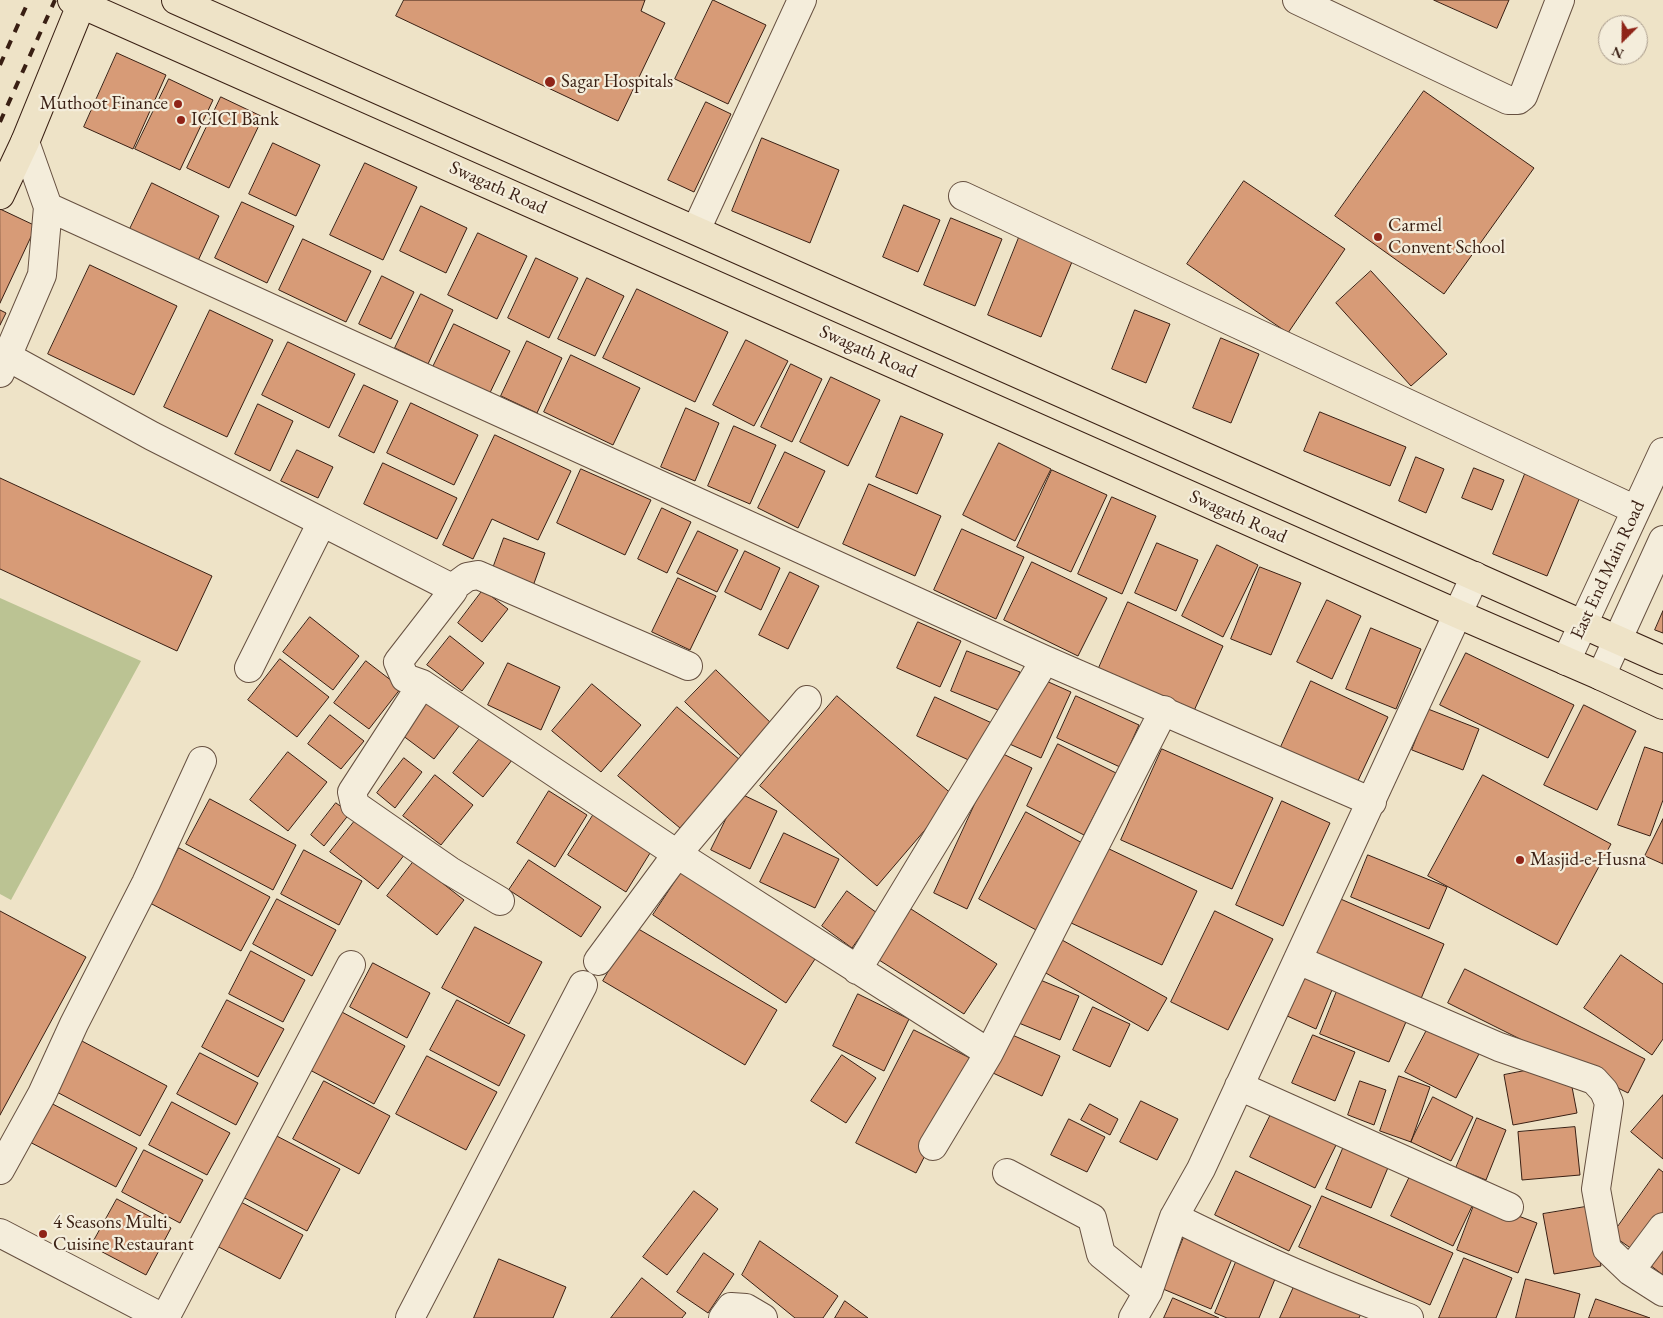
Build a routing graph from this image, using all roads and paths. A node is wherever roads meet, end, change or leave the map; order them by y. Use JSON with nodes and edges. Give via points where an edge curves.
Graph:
{"nodes":[{"id":1,"x":802,"y":0,"type":"edge"},
{"id":2,"x":1297,"y":0,"type":"edge"},
{"id":3,"x":1560,"y":0,"type":"edge"},
{"id":4,"x":79,"y":1,"type":"edge"},
{"id":5,"x":186,"y":2,"type":"edge"},
{"id":6,"x":316,"y":63,"type":"junction"},
{"id":7,"x":300,"y":101,"type":"junction"},
{"id":8,"x":25,"y":142,"type":"junction"},
{"id":9,"x":0,"y":195,"type":"edge"},
{"id":10,"x":963,"y":196,"type":"dead end"},
{"id":11,"x":48,"y":207,"type":"junction"},
{"id":12,"x":696,"y":230,"type":"junction"},
{"id":13,"x":4,"y":365,"type":"edge"},
{"id":14,"x":1663,"y":452,"type":"edge"},
{"id":15,"x":1636,"y":510,"type":"junction"},
{"id":16,"x":322,"y":522,"type":"junction"},
{"id":17,"x":1663,"y":540,"type":"edge"},
{"id":18,"x":1475,"y":576,"type":"junction"},
{"id":19,"x":452,"y":588,"type":"junction"},
{"id":20,"x":1458,"y":614,"type":"junction"},
{"id":21,"x":1582,"y":624,"type":"junction"},
{"id":22,"x":1618,"y":639,"type":"junction"},
{"id":23,"x":1045,"y":660,"type":"junction"},
{"id":24,"x":1663,"y":660,"type":"edge"},
{"id":25,"x":1566,"y":661,"type":"junction"},
{"id":26,"x":688,"y":666,"type":"dead end"},
{"id":27,"x":249,"y":668,"type":"dead end"},
{"id":28,"x":1601,"y":676,"type":"junction"},
{"id":29,"x":422,"y":684,"type":"junction"},
{"id":30,"x":807,"y":700,"type":"dead end"},
{"id":31,"x":1663,"y":705,"type":"edge"},
{"id":32,"x":1164,"y":710,"type":"junction"},
{"id":33,"x":202,"y":761,"type":"dead end"},
{"id":34,"x":1372,"y":802,"type":"junction"},
{"id":35,"x":677,"y":854,"type":"junction"},
{"id":36,"x":500,"y":901,"type":"dead end"},
{"id":37,"x":1298,"y":960,"type":"junction"},
{"id":38,"x":598,"y":961,"type":"dead end"},
{"id":39,"x":351,"y":965,"type":"dead end"},
{"id":40,"x":856,"y":970,"type":"junction"},
{"id":41,"x":583,"y":985,"type":"dead end"},
{"id":42,"x":989,"y":1053,"type":"junction"},
{"id":43,"x":1239,"y":1086,"type":"junction"},
{"id":44,"x":933,"y":1146,"type":"dead end"},
{"id":45,"x":0,"y":1170,"type":"edge"},
{"id":46,"x":1007,"y":1173,"type":"dead end"},
{"id":47,"x":1509,"y":1207,"type":"dead end"},
{"id":48,"x":1174,"y":1217,"type":"junction"},
{"id":49,"x":1663,"y":1228,"type":"edge"},
{"id":50,"x":0,"y":1233,"type":"edge"},
{"id":51,"x":1630,"y":1271,"type":"junction"},
{"id":52,"x":1148,"y":1292,"type":"junction"},
{"id":53,"x":1663,"y":1292,"type":"edge"},
{"id":54,"x":164,"y":1318,"type":"edge"},
{"id":55,"x":410,"y":1318,"type":"edge"},
{"id":56,"x":723,"y":1318,"type":"edge"},
{"id":57,"x":763,"y":1318,"type":"edge"},
{"id":58,"x":1133,"y":1318,"type":"edge"},
{"id":59,"x":1409,"y":1318,"type":"edge"}],
"edges":[{"from":1,"to":12,"type":"street"},
{"from":2,"to":3,"type":"street","via":[[1508,100],[1518,100]]},
{"from":4,"to":7,"type":"main road","name":"Swagath Road"},
{"from":4,"to":8,"type":"main road"},
{"from":5,"to":6,"type":"main road"},
{"from":6,"to":7,"type":"main road"},
{"from":6,"to":12,"type":"main road"},
{"from":7,"to":20,"type":"main road","name":"Swagath Road"},
{"from":8,"to":9,"type":"main road"},
{"from":8,"to":11,"type":"street"},
{"from":10,"to":15,"type":"street"},
{"from":11,"to":13,"type":"street","via":[[42,275]]},
{"from":11,"to":23,"type":"street"},
{"from":12,"to":18,"type":"main road"},
{"from":13,"to":16,"type":"street"},
{"from":14,"to":15,"type":"street","name":"East End Main Road"},
{"from":15,"to":21,"type":"street","name":"East End Main Road"},
{"from":16,"to":19,"type":"street"},
{"from":16,"to":27,"type":"street"},
{"from":17,"to":22,"type":"street","name":"East End Main Road"},
{"from":18,"to":20,"type":"street"},
{"from":18,"to":21,"type":"main road"},
{"from":19,"to":26,"type":"street","via":[[467,577],[478,575]]},
{"from":19,"to":29,"type":"street","via":[[398,662],[405,678]]},
{"from":20,"to":25,"type":"main road","name":"Swagath Road"},
{"from":20,"to":34,"type":"street"},
{"from":21,"to":22,"type":"main road"},
{"from":21,"to":25,"type":"street","name":"East End Main Road"},
{"from":22,"to":24,"type":"main road"},
{"from":22,"to":28,"type":"street","name":"East End Main Road"},
{"from":23,"to":32,"type":"street"},
{"from":23,"to":40,"type":"street"},
{"from":25,"to":28,"type":"main road","name":"Swagath Road"},
{"from":28,"to":31,"type":"main road","name":"Swagath Road"},
{"from":29,"to":35,"type":"street"},
{"from":29,"to":36,"type":"street","via":[[352,792],[352,799],[355,805],[450,871]]},
{"from":30,"to":35,"type":"street"},
{"from":32,"to":34,"type":"street"},
{"from":32,"to":42,"type":"street"},
{"from":33,"to":45,"type":"street","via":[[42,1094]]},
{"from":34,"to":37,"type":"street"},
{"from":35,"to":38,"type":"street"},
{"from":35,"to":40,"type":"street"},
{"from":37,"to":43,"type":"street"},
{"from":37,"to":51,"type":"street","via":[[1499,1047],[1594,1080],[1610,1103],[1596,1189],[1607,1249]]},
{"from":39,"to":54,"type":"street"},
{"from":40,"to":42,"type":"street"},
{"from":41,"to":55,"type":"street"},
{"from":42,"to":44,"type":"street"},
{"from":43,"to":47,"type":"street"},
{"from":43,"to":48,"type":"street","via":[[1201,1169]]},
{"from":46,"to":52,"type":"street","via":[[1092,1218],[1100,1254]]},
{"from":48,"to":52,"type":"street"},
{"from":48,"to":59,"type":"street","via":[[1350,1297]]},
{"from":49,"to":51,"type":"street"},
{"from":50,"to":54,"type":"street"},
{"from":51,"to":53,"type":"street"},
{"from":52,"to":58,"type":"street"},
{"from":56,"to":57,"type":"street","via":[[731,1307],[739,1306]]}]}
